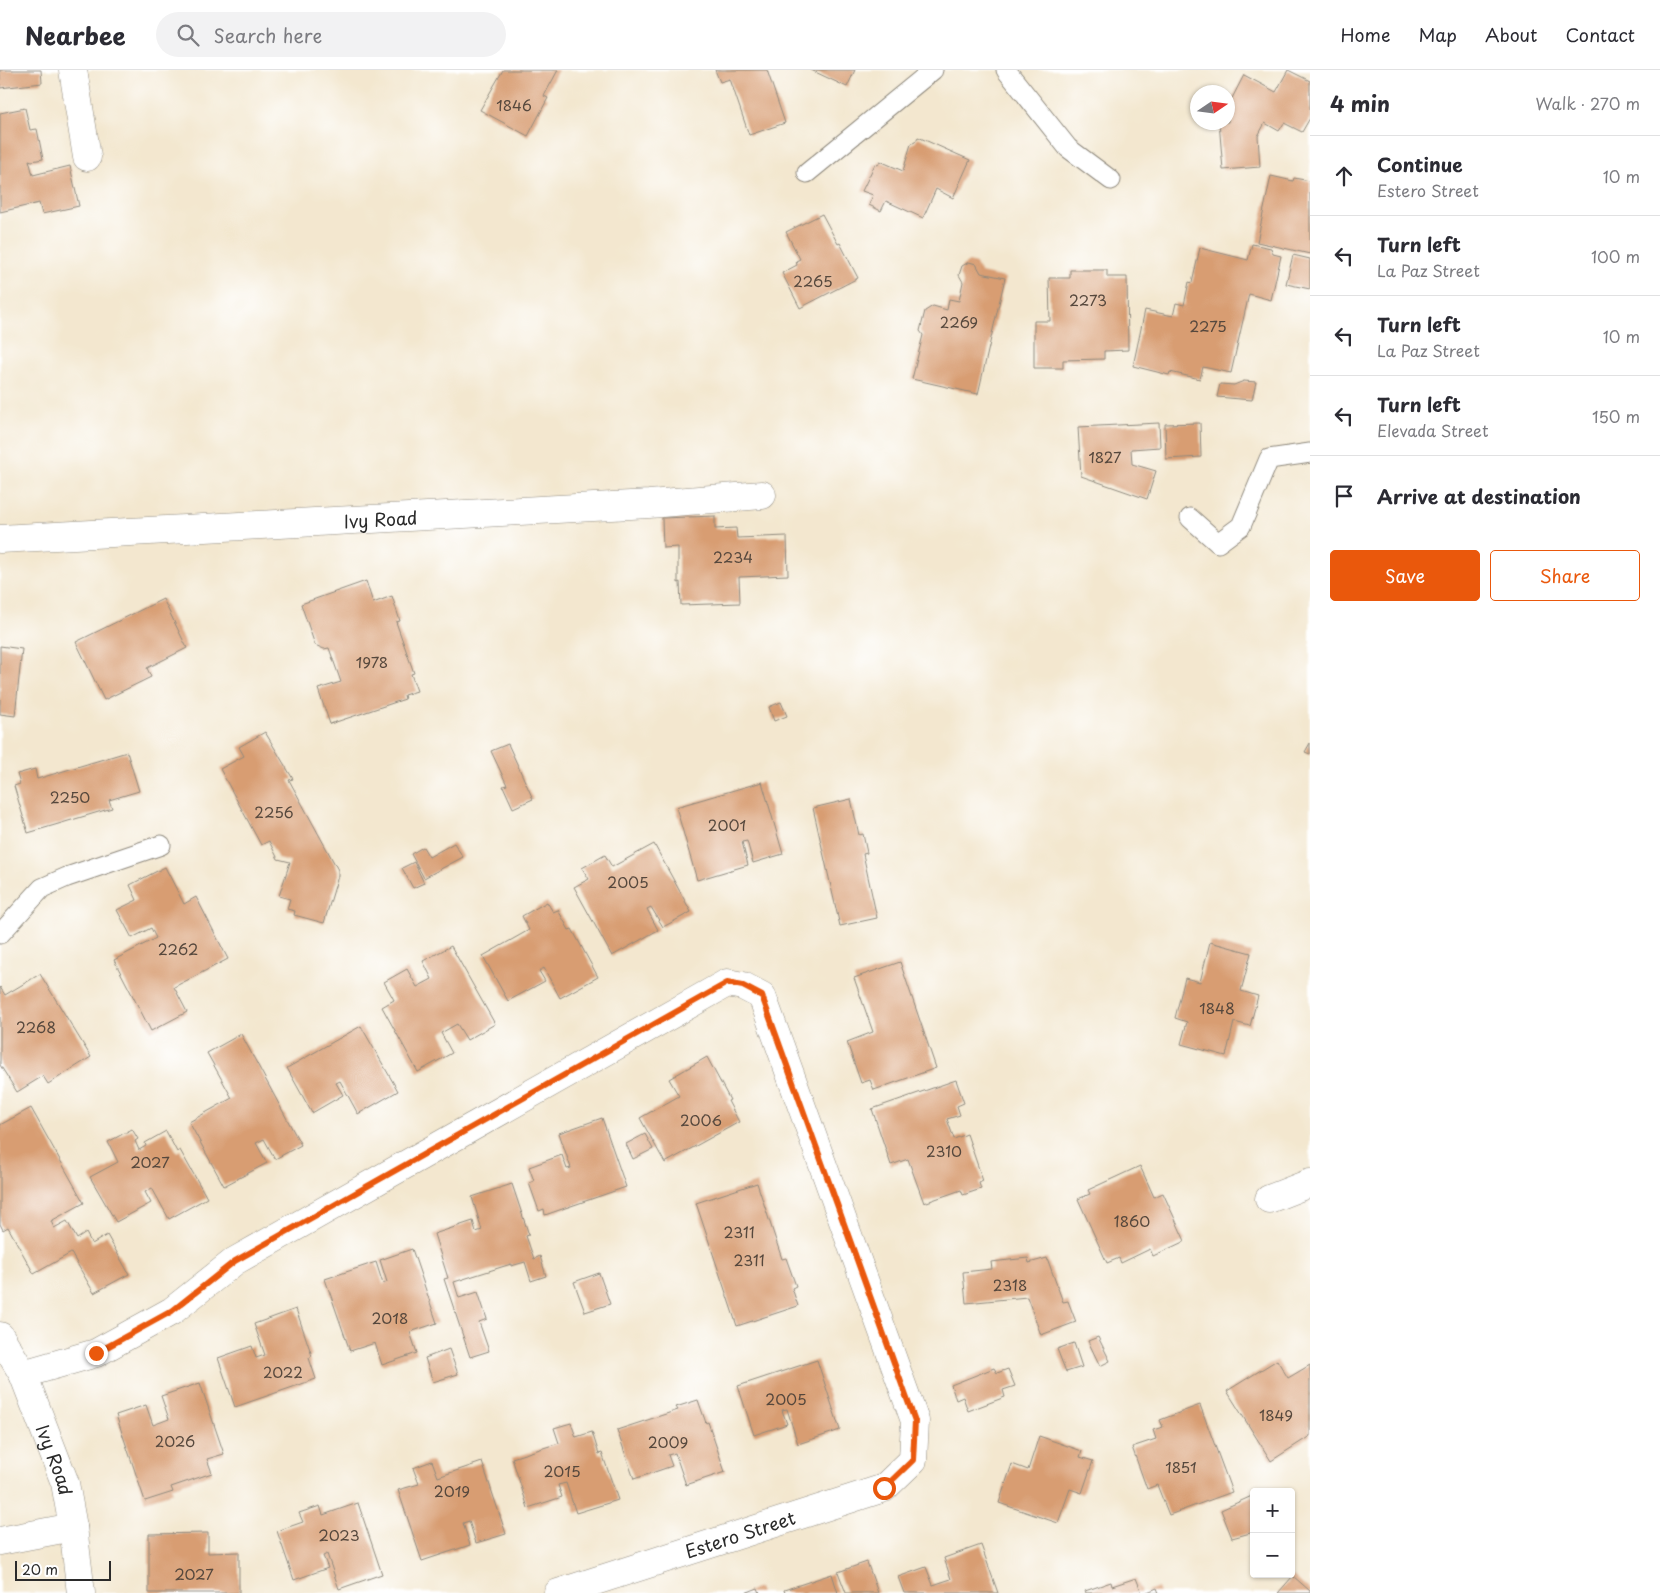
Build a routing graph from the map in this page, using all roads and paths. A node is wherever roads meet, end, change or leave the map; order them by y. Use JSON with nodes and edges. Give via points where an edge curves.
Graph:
{"nodes":[{"id":1,"x":73,"y":70,"type":"edge"},
{"id":2,"x":933,"y":70,"type":"edge"},
{"id":3,"x":1006,"y":70,"type":"edge"},
{"id":4,"x":87,"y":157,"type":"dead end"},
{"id":5,"x":807,"y":173,"type":"dead end"},
{"id":6,"x":1111,"y":180,"type":"dead end"},
{"id":7,"x":1310,"y":452,"type":"edge"},
{"id":8,"x":762,"y":495,"type":"dead end"},
{"id":9,"x":1190,"y":518,"type":"dead end"},
{"id":10,"x":0,"y":539,"type":"edge"},
{"id":11,"x":161,"y":845,"type":"dead end"},
{"id":12,"x":0,"y":934,"type":"edge"},
{"id":13,"x":1310,"y":1183,"type":"edge"},
{"id":14,"x":1269,"y":1199,"type":"dead end"},
{"id":15,"x":0,"y":1336,"type":"edge"},
{"id":16,"x":24,"y":1374,"type":"junction"},
{"id":17,"x":73,"y":1527,"type":"junction"},
{"id":18,"x":0,"y":1541,"type":"edge"},
{"id":19,"x":80,"y":1593,"type":"edge"},
{"id":20,"x":558,"y":1593,"type":"edge"}],
"edges":[{"from":1,"to":4,"type":"street"},
{"from":2,"to":5,"type":"lane"},
{"from":3,"to":6,"type":"lane","via":[[1068,148]]},
{"from":7,"to":9,"type":"lane","via":[[1269,459],[1241,526],[1218,543]]},
{"from":8,"to":10,"type":"street","name":"Ivy Road"},
{"from":11,"to":12,"type":"lane","via":[[42,888]]},
{"from":13,"to":14,"type":"street"},
{"from":15,"to":16,"type":"street","name":"Ivy Road"},
{"from":16,"to":17,"type":"street","name":"Ivy Road","via":[[65,1483]]},
{"from":16,"to":20,"type":"street","name":"Estero Street","via":[[96,1353],[172,1311],[235,1261],[727,983],[743,986],[762,996],[915,1421],[913,1460],[884,1488]]},
{"from":17,"to":18,"type":"street"},
{"from":17,"to":19,"type":"street","name":"Ivy Road"}]}
